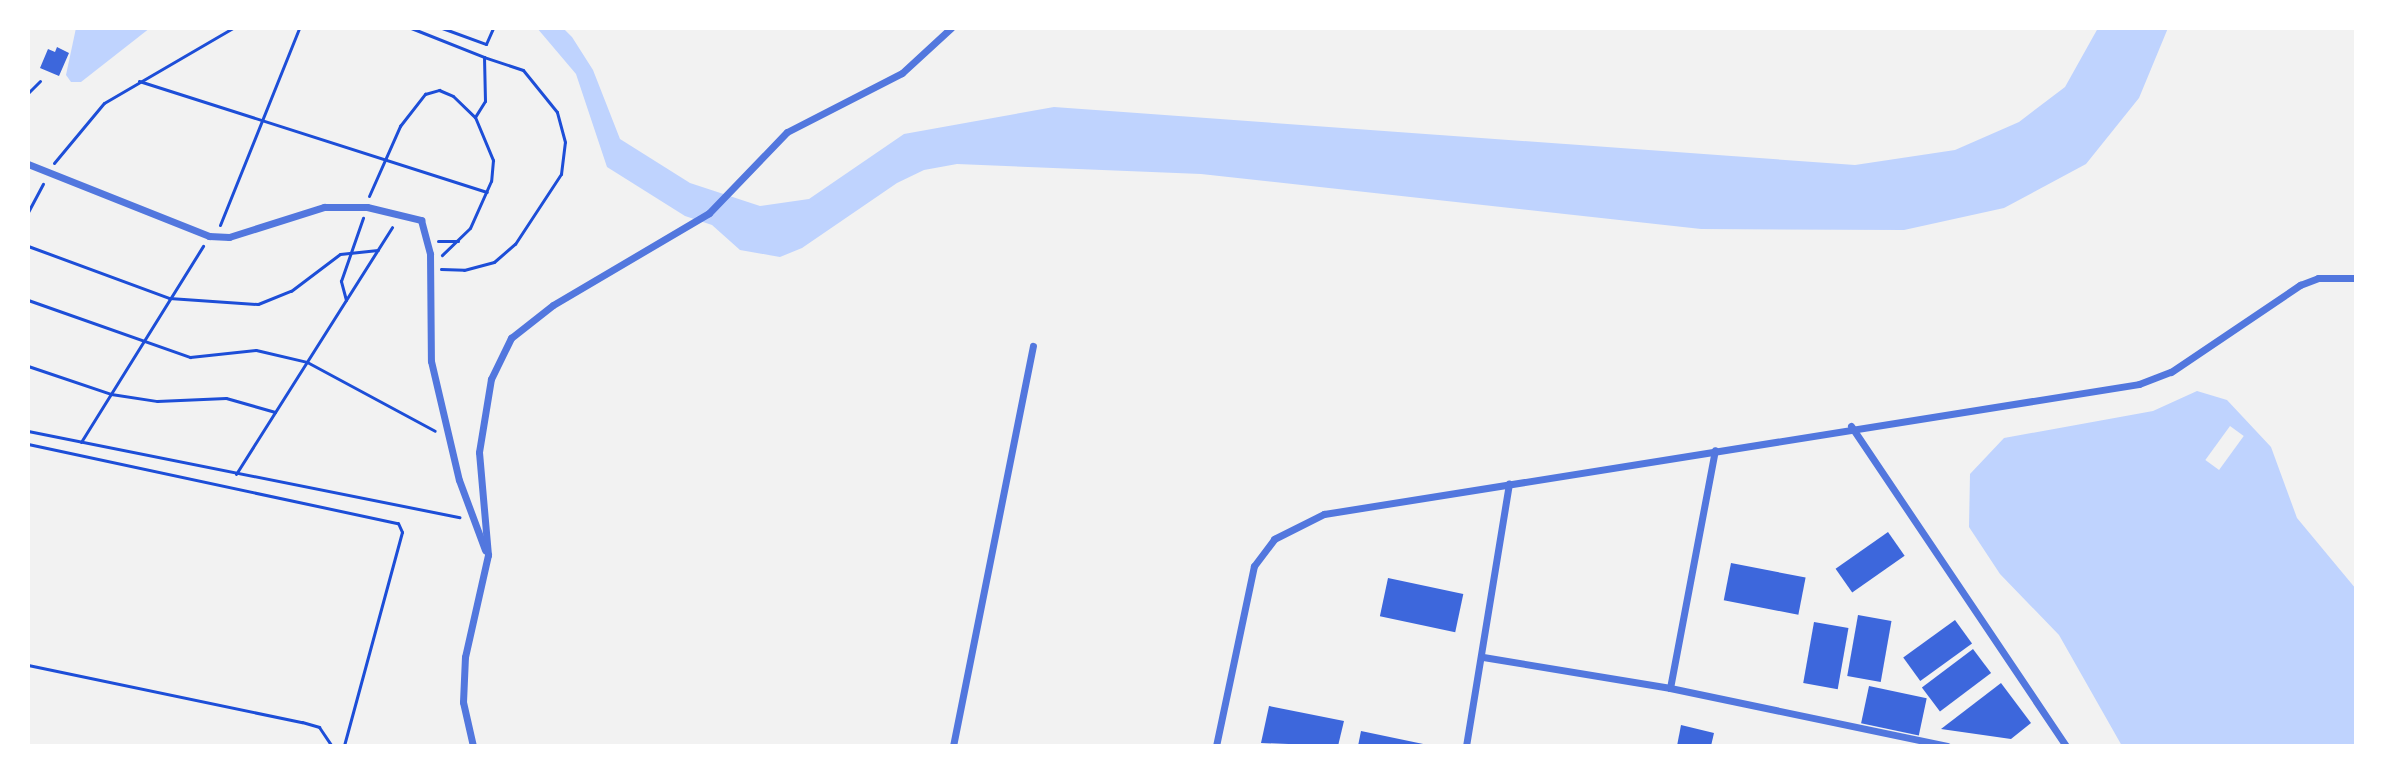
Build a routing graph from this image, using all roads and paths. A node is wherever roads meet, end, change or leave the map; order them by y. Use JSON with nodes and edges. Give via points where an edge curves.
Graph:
{"nodes":[{"id":1,"x":233,"y":28,"type":"edge"},
{"id":2,"x":299,"y":28,"type":"edge"},
{"id":3,"x":411,"y":28,"type":"edge"},
{"id":4,"x":442,"y":28,"type":"edge"},
{"id":5,"x":493,"y":28,"type":"edge"},
{"id":6,"x":951,"y":28,"type":"edge"},
{"id":7,"x":484,"y":57,"type":"junction"},
{"id":8,"x":40,"y":81,"type":"dead end"},
{"id":9,"x":139,"y":81,"type":"junction"},
{"id":10,"x":28,"y":93,"type":"edge"},
{"id":11,"x":475,"y":117,"type":"junction"},
{"id":12,"x":264,"y":121,"type":"junction"},
{"id":13,"x":384,"y":159,"type":"junction"},
{"id":14,"x":28,"y":164,"type":"edge"},
{"id":15,"x":47,"y":174,"type":"junction"},
{"id":16,"x":487,"y":192,"type":"junction"},
{"id":17,"x":367,"y":207,"type":"junction"},
{"id":18,"x":28,"y":212,"type":"edge"},
{"id":19,"x":400,"y":213,"type":"junction"},
{"id":20,"x":209,"y":236,"type":"junction"},
{"id":21,"x":459,"y":241,"type":"dead end"},
{"id":22,"x":28,"y":246,"type":"edge"},
{"id":23,"x":378,"y":250,"type":"junction"},
{"id":24,"x":351,"y":252,"type":"junction"},
{"id":25,"x":433,"y":269,"type":"dead end"},
{"id":26,"x":2356,"y":278,"type":"edge"},
{"id":27,"x":169,"y":298,"type":"junction"},
{"id":28,"x":28,"y":300,"type":"edge"},
{"id":29,"x":346,"y":300,"type":"junction"},
{"id":30,"x":142,"y":342,"type":"junction"},
{"id":31,"x":1033,"y":346,"type":"dead end"},
{"id":32,"x":307,"y":362,"type":"junction"},
{"id":33,"x":28,"y":366,"type":"edge"},
{"id":34,"x":111,"y":394,"type":"junction"},
{"id":35,"x":275,"y":412,"type":"junction"},
{"id":36,"x":1851,"y":426,"type":"junction"},
{"id":37,"x":28,"y":431,"type":"edge"},
{"id":38,"x":447,"y":432,"type":"junction"},
{"id":39,"x":81,"y":442,"type":"junction"},
{"id":40,"x":28,"y":444,"type":"edge"},
{"id":41,"x":1715,"y":450,"type":"junction"},
{"id":42,"x":235,"y":475,"type":"junction"},
{"id":43,"x":1509,"y":484,"type":"junction"},
{"id":44,"x":471,"y":519,"type":"junction"},
{"id":45,"x":488,"y":555,"type":"junction"},
{"id":46,"x":1483,"y":657,"type":"junction"},
{"id":47,"x":28,"y":665,"type":"edge"},
{"id":48,"x":1670,"y":688,"type":"junction"},
{"id":49,"x":1886,"y":735,"type":"junction"},
{"id":50,"x":332,"y":746,"type":"edge"},
{"id":51,"x":344,"y":746,"type":"edge"},
{"id":52,"x":473,"y":746,"type":"edge"},
{"id":53,"x":953,"y":746,"type":"edge"},
{"id":54,"x":1216,"y":746,"type":"edge"},
{"id":55,"x":1466,"y":746,"type":"edge"},
{"id":56,"x":1884,"y":746,"type":"edge"},
{"id":57,"x":1947,"y":746,"type":"edge"},
{"id":58,"x":2066,"y":746,"type":"edge"}],
"edges":[{"from":1,"to":9,"type":"path"},
{"from":2,"to":12,"type":"path"},
{"from":3,"to":7,"type":"path"},
{"from":4,"to":5,"type":"path","via":[[486,44]]},
{"from":6,"to":45,"type":"street","via":[[902,73],[787,132],[709,213],[553,305],[511,338],[491,379],[481,428],[479,476]]},
{"from":7,"to":11,"type":"path","via":[[485,101]]},
{"from":7,"to":25,"type":"path","via":[[523,70],[557,112],[565,142],[561,174],[515,244],[494,262],[464,270]]},
{"from":8,"to":10,"type":"path"},
{"from":9,"to":12,"type":"path"},
{"from":9,"to":15,"type":"path","via":[[104,103]]},
{"from":11,"to":13,"type":"path","via":[[453,96],[432,90],[400,126]]},
{"from":11,"to":16,"type":"path","via":[[493,160]]},
{"from":12,"to":13,"type":"path"},
{"from":12,"to":20,"type":"path","via":[[221,224]]},
{"from":13,"to":16,"type":"path"},
{"from":13,"to":17,"type":"path"},
{"from":14,"to":15,"type":"street"},
{"from":15,"to":18,"type":"path"},
{"from":15,"to":20,"type":"street"},
{"from":16,"to":21,"type":"path"},
{"from":17,"to":19,"type":"street"},
{"from":17,"to":20,"type":"street","via":[[311,209],[243,233]]},
{"from":17,"to":24,"type":"path"},
{"from":19,"to":23,"type":"path"},
{"from":19,"to":38,"type":"street","via":[[421,220],[428,241],[429,344]]},
{"from":20,"to":27,"type":"path"},
{"from":22,"to":27,"type":"path"},
{"from":23,"to":24,"type":"path"},
{"from":23,"to":29,"type":"path"},
{"from":24,"to":27,"type":"path","via":[[340,254],[291,291],[258,304]]},
{"from":24,"to":29,"type":"path","via":[[341,281]]},
{"from":26,"to":36,"type":"street","via":[[2318,278],[2300,285],[2171,372],[2139,384]]},
{"from":27,"to":30,"type":"path"},
{"from":28,"to":30,"type":"path"},
{"from":29,"to":32,"type":"path"},
{"from":30,"to":32,"type":"path","via":[[190,357],[256,350]]},
{"from":30,"to":34,"type":"path"},
{"from":31,"to":53,"type":"street"},
{"from":32,"to":35,"type":"path"},
{"from":32,"to":38,"type":"path","via":[[427,430]]},
{"from":33,"to":34,"type":"path"},
{"from":34,"to":35,"type":"path","via":[[157,401],[226,398]]},
{"from":34,"to":39,"type":"path"},
{"from":35,"to":42,"type":"path"},
{"from":36,"to":41,"type":"street"},
{"from":36,"to":58,"type":"street"},
{"from":37,"to":39,"type":"path"},
{"from":38,"to":44,"type":"street"},
{"from":39,"to":42,"type":"path"},
{"from":40,"to":51,"type":"path","via":[[398,523],[402,532]]},
{"from":41,"to":43,"type":"street"},
{"from":41,"to":48,"type":"street"},
{"from":42,"to":44,"type":"path"},
{"from":43,"to":46,"type":"street"},
{"from":43,"to":54,"type":"street","via":[[1324,514],[1274,539],[1247,582]]},
{"from":44,"to":45,"type":"street"},
{"from":45,"to":52,"type":"street","via":[[465,657],[463,702]]},
{"from":46,"to":48,"type":"street"},
{"from":46,"to":55,"type":"street"},
{"from":47,"to":50,"type":"path","via":[[302,722],[319,727]]},
{"from":48,"to":49,"type":"street"},
{"from":49,"to":56,"type":"street"},
{"from":49,"to":57,"type":"street"}]}
